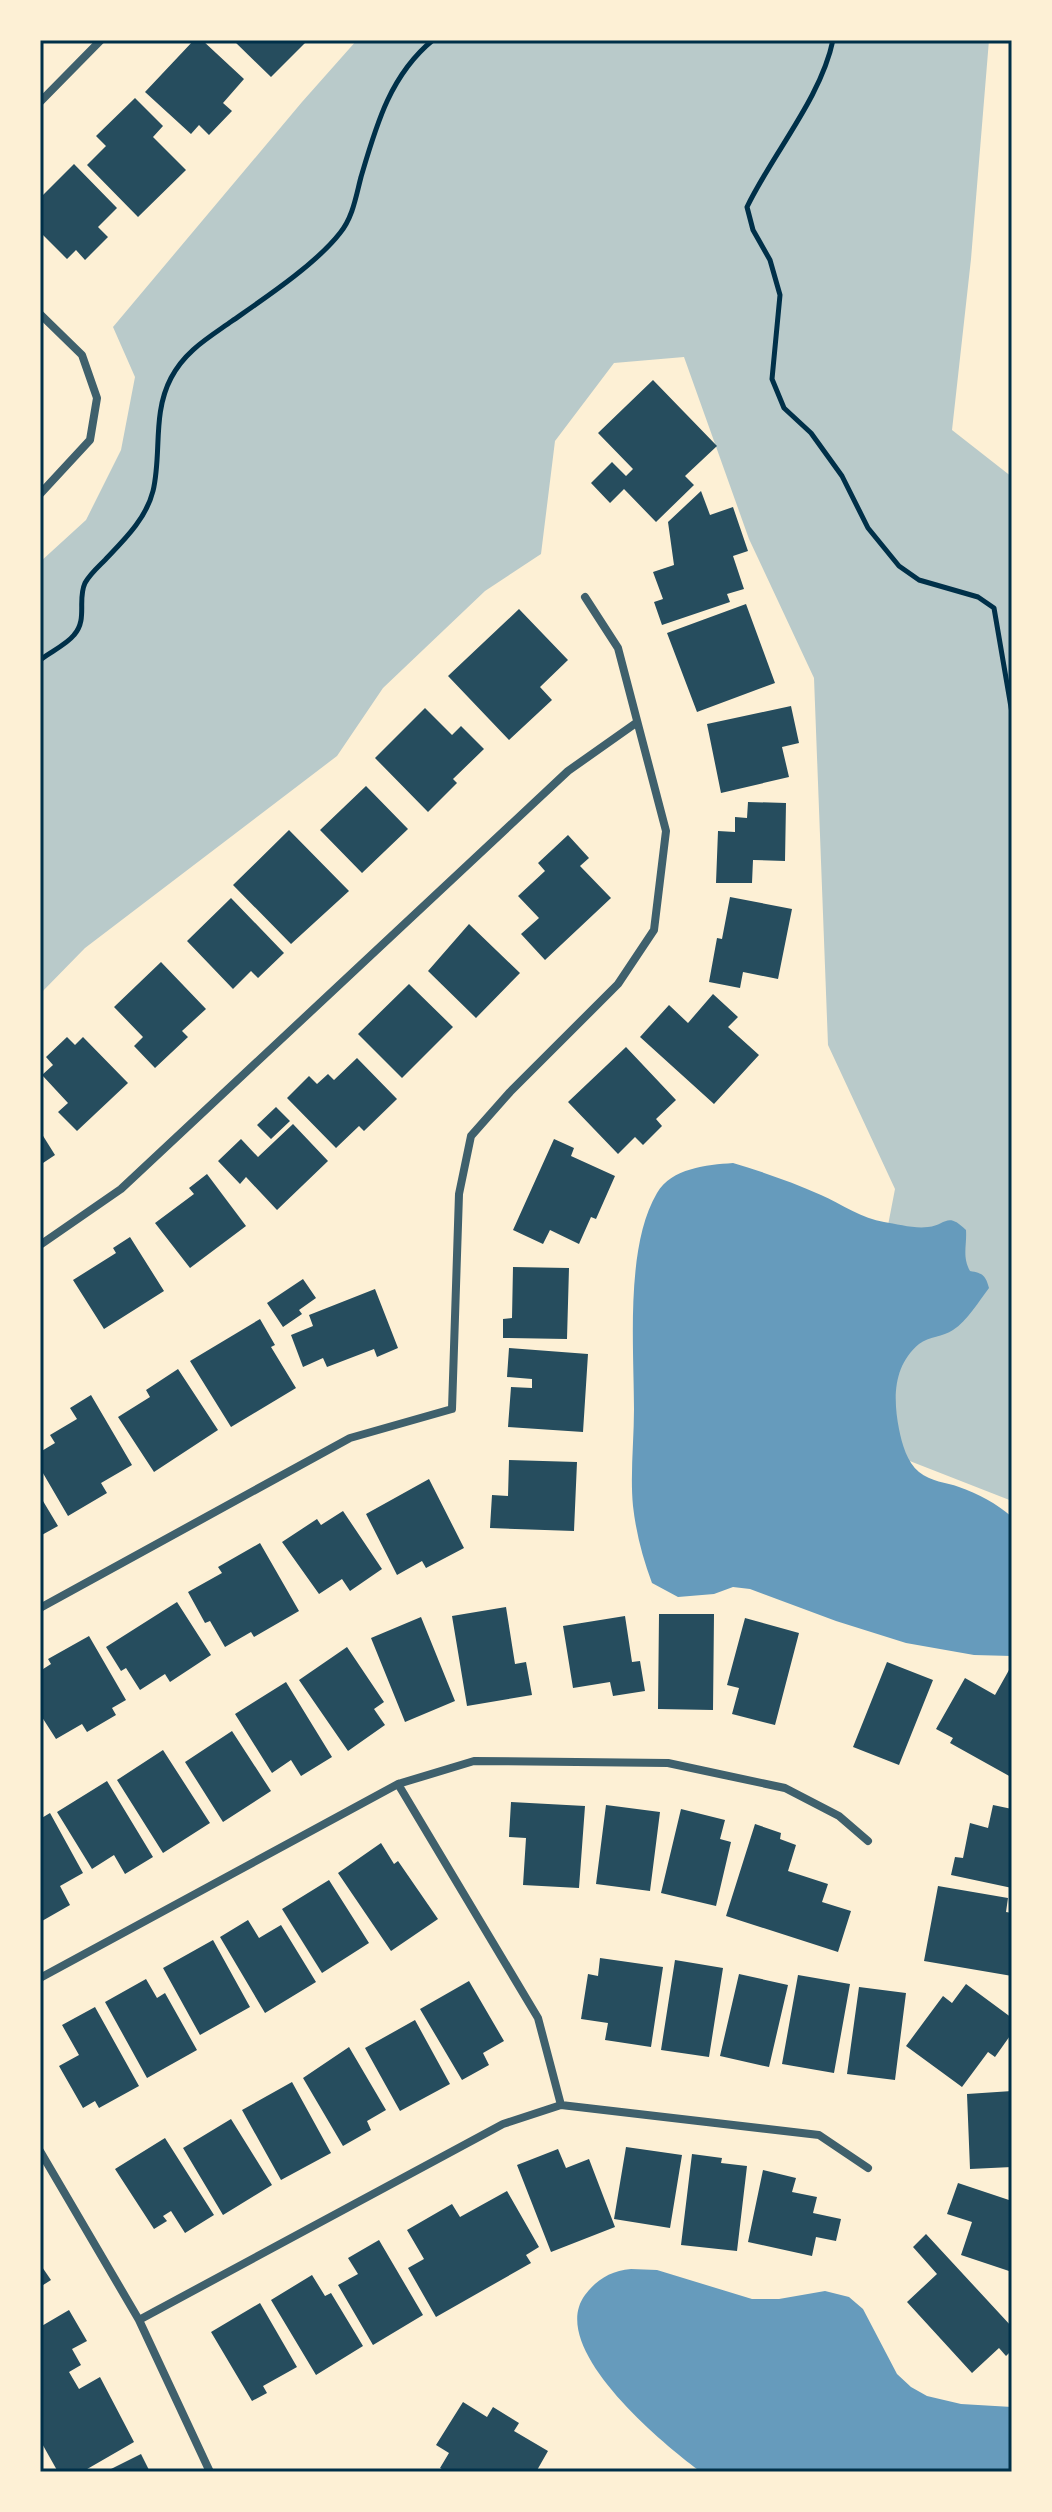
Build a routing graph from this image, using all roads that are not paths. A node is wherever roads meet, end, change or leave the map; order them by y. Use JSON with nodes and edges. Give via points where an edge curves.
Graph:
{"nodes":[{"id":1,"x":101,"y":40,"type":"edge"},
{"id":2,"x":40,"y":102,"type":"edge"},
{"id":3,"x":40,"y":314,"type":"edge"},
{"id":4,"x":40,"y":494,"type":"edge"},
{"id":5,"x":585,"y":597,"type":"dead end"},
{"id":6,"x":636,"y":723,"type":"junction"},
{"id":7,"x":40,"y":1245,"type":"edge"},
{"id":8,"x":40,"y":1608,"type":"edge"},
{"id":9,"x":398,"y":1784,"type":"junction"},
{"id":10,"x":868,"y":1841,"type":"dead end"},
{"id":11,"x":40,"y":1978,"type":"edge"},
{"id":12,"x":561,"y":2105,"type":"junction"},
{"id":13,"x":40,"y":2151,"type":"edge"},
{"id":14,"x":868,"y":2168,"type":"dead end"},
{"id":15,"x":139,"y":2320,"type":"junction"},
{"id":16,"x":210,"y":2472,"type":"edge"}],
"edges":[{"from":1,"to":2,"type":"street"},
{"from":3,"to":4,"type":"street","via":[[82,355],[97,398],[90,440]]},
{"from":5,"to":6,"type":"street","via":[[618,648]]},
{"from":6,"to":7,"type":"street","via":[[568,771],[121,1189]]},
{"from":6,"to":8,"type":"street","via":[[666,831],[654,930],[618,984],[471,1136],[459,1194],[452,1409],[350,1438]]},
{"from":9,"to":10,"type":"street","via":[[474,1761],[668,1763],[785,1788],[839,1816]]},
{"from":9,"to":11,"type":"street"},
{"from":9,"to":12,"type":"street","via":[[538,2018]]},
{"from":12,"to":14,"type":"street","via":[[819,2135]]},
{"from":12,"to":15,"type":"street","via":[[503,2124]]},
{"from":13,"to":15,"type":"street"},
{"from":15,"to":16,"type":"street"}]}
